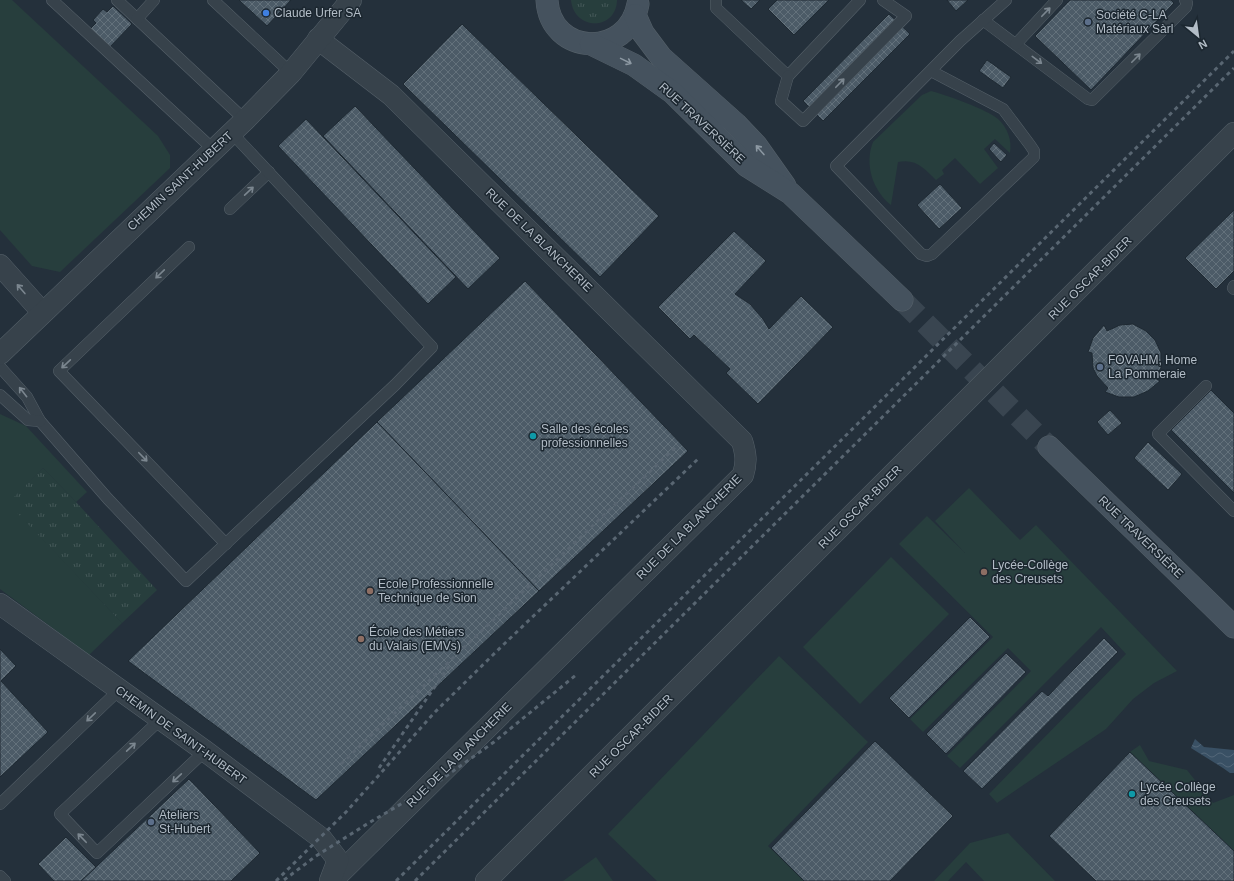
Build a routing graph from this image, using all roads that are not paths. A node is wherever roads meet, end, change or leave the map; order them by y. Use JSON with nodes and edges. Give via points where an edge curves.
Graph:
{"nodes":[{"id":1,"x":52,"y":0,"type":"edge"},
{"id":2,"x":117,"y":0,"type":"edge"},
{"id":3,"x":154,"y":0,"type":"edge"},
{"id":4,"x":213,"y":0,"type":"edge"},
{"id":5,"x":351,"y":0,"type":"edge"},
{"id":6,"x":547,"y":0,"type":"edge"},
{"id":7,"x":716,"y":0,"type":"edge"},
{"id":8,"x":860,"y":0,"type":"edge"},
{"id":9,"x":882,"y":0,"type":"edge"},
{"id":10,"x":1006,"y":0,"type":"edge"},
{"id":11,"x":1057,"y":0,"type":"edge"},
{"id":12,"x":1185,"y":0,"type":"edge"},
{"id":13,"x":637,"y":7,"type":"edge"},
{"id":14,"x":137,"y":19,"type":"junction"},
{"id":15,"x":983,"y":20,"type":"junction"},
{"id":16,"x":318,"y":39,"type":"junction"},
{"id":17,"x":591,"y":44,"type":"junction"},
{"id":18,"x":1016,"y":44,"type":"junction"},
{"id":19,"x":931,"y":71,"type":"junction"},
{"id":20,"x":290,"y":73,"type":"junction"},
{"id":21,"x":788,"y":76,"type":"junction"},
{"id":22,"x":238,"y":126,"type":"junction"},
{"id":23,"x":1234,"y":133,"type":"edge"},
{"id":24,"x":214,"y":150,"type":"junction"},
{"id":25,"x":269,"y":172,"type":"junction"},
{"id":26,"x":790,"y":193,"type":"junction"},
{"id":27,"x":230,"y":209,"type":"dead end"},
{"id":28,"x":188,"y":247,"type":"dead end"},
{"id":29,"x":0,"y":265,"type":"edge"},
{"id":30,"x":902,"y":300,"type":"tunnel mouth"},
{"id":31,"x":42,"y":312,"type":"junction"},
{"id":32,"x":0,"y":354,"type":"edge"},
{"id":33,"x":0,"y":367,"type":"edge"},
{"id":34,"x":1206,"y":386,"type":"dead end"},
{"id":35,"x":0,"y":395,"type":"edge"},
{"id":36,"x":40,"y":421,"type":"junction"},
{"id":37,"x":1049,"y":447,"type":"tunnel mouth"},
{"id":38,"x":1234,"y":511,"type":"edge"},
{"id":39,"x":226,"y":544,"type":"junction"},
{"id":40,"x":0,"y":604,"type":"edge"},
{"id":41,"x":1234,"y":627,"type":"edge"},
{"id":42,"x":119,"y":690,"type":"junction"},
{"id":43,"x":160,"y":719,"type":"junction"},
{"id":44,"x":205,"y":751,"type":"junction"},
{"id":45,"x":0,"y":804,"type":"edge"},
{"id":46,"x":0,"y":876,"type":"edge"},
{"id":47,"x":5,"y":881,"type":"edge"},
{"id":48,"x":331,"y":881,"type":"edge"},
{"id":49,"x":486,"y":881,"type":"edge"}],
"edges":[{"from":1,"to":24,"type":"lane"},
{"from":2,"to":14,"type":"lane"},
{"from":3,"to":14,"type":"lane"},
{"from":4,"to":20,"type":"lane"},
{"from":5,"to":16,"type":"street","name":"CHEMIN SAINT-HUBERT"},
{"from":6,"to":17,"type":"main road","via":[[551,19],[561,32],[574,41]]},
{"from":7,"to":21,"type":"lane","via":[[716,8]]},
{"from":8,"to":21,"type":"lane"},
{"from":21,"to":9,"type":"lane","one_way":true,"via":[[781,101],[803,121],[906,16]]},
{"from":10,"to":15,"type":"lane"},
{"from":18,"to":11,"type":"lane","one_way":true},
{"from":18,"to":12,"type":"lane","one_way":true,"via":[[1092,100],[1186,7]]},
{"from":13,"to":17,"type":"main road","via":[[626,30],[620,35],[605,42]]},
{"from":26,"to":13,"type":"main road","name":"RUE TRAVERSIÈRE","one_way":true,"via":[[756,145],[661,57],[643,33]]},
{"from":14,"to":22,"type":"lane"},
{"from":15,"to":18,"type":"lane"},
{"from":15,"to":19,"type":"lane"},
{"from":16,"to":20,"type":"street","name":"CHEMIN SAINT-HUBERT"},
{"from":16,"to":48,"type":"street","name":"RUE DE LA BLANCHERIE","via":[[391,95],[611,311],[742,441],[746,460],[743,475]]},
{"from":17,"to":26,"type":"main road","name":"RUE TRAVERSIÈRE","one_way":true,"via":[[651,75],[691,109],[747,166]]},
{"from":19,"to":19,"type":"lane","via":[[836,166],[921,254],[927,256],[1034,157],[1034,151],[1003,109]]},
{"from":20,"to":22,"type":"street","name":"CHEMIN SAINT-HUBERT"},
{"from":22,"to":24,"type":"street","name":"CHEMIN SAINT-HUBERT"},
{"from":22,"to":25,"type":"lane"},
{"from":23,"to":49,"type":"street","name":"RUE OSCAR-BIDER"},
{"from":24,"to":31,"type":"street","name":"CHEMIN SAINT-HUBERT"},
{"from":27,"to":25,"type":"lane","one_way":true},
{"from":25,"to":39,"type":"lane","via":[[432,347]]},
{"from":26,"to":30,"type":"main road","name":"RUE TRAVERSIÈRE"},
{"from":28,"to":39,"type":"lane","one_way":true,"via":[[59,371]]},
{"from":31,"to":29,"type":"street","one_way":true},
{"from":31,"to":32,"type":"street","name":"CHEMIN SAINT-HUBERT"},
{"from":36,"to":33,"type":"lane","one_way":true,"via":[[27,397]]},
{"from":34,"to":38,"type":"lane","via":[[1158,434]]},
{"from":35,"to":36,"type":"lane","via":[[28,420]]},
{"from":36,"to":39,"type":"lane","via":[[108,499],[186,581]]},
{"from":37,"to":41,"type":"main road","name":"RUE TRAVERSIÈRE"},
{"from":40,"to":42,"type":"street","name":"CHEMIN DE SAINT-HUBERT"},
{"from":42,"to":43,"type":"street","name":"CHEMIN DE SAINT-HUBERT"},
{"from":42,"to":45,"type":"lane","one_way":true},
{"from":43,"to":44,"type":"street","name":"CHEMIN DE SAINT-HUBERT"},
{"from":44,"to":43,"type":"lane","one_way":true,"via":[[96,852],[60,814]]},
{"from":44,"to":48,"type":"street","name":"CHEMIN DE SAINT-HUBERT","via":[[321,838],[338,860]]},
{"from":46,"to":47,"type":"lane"}]}
